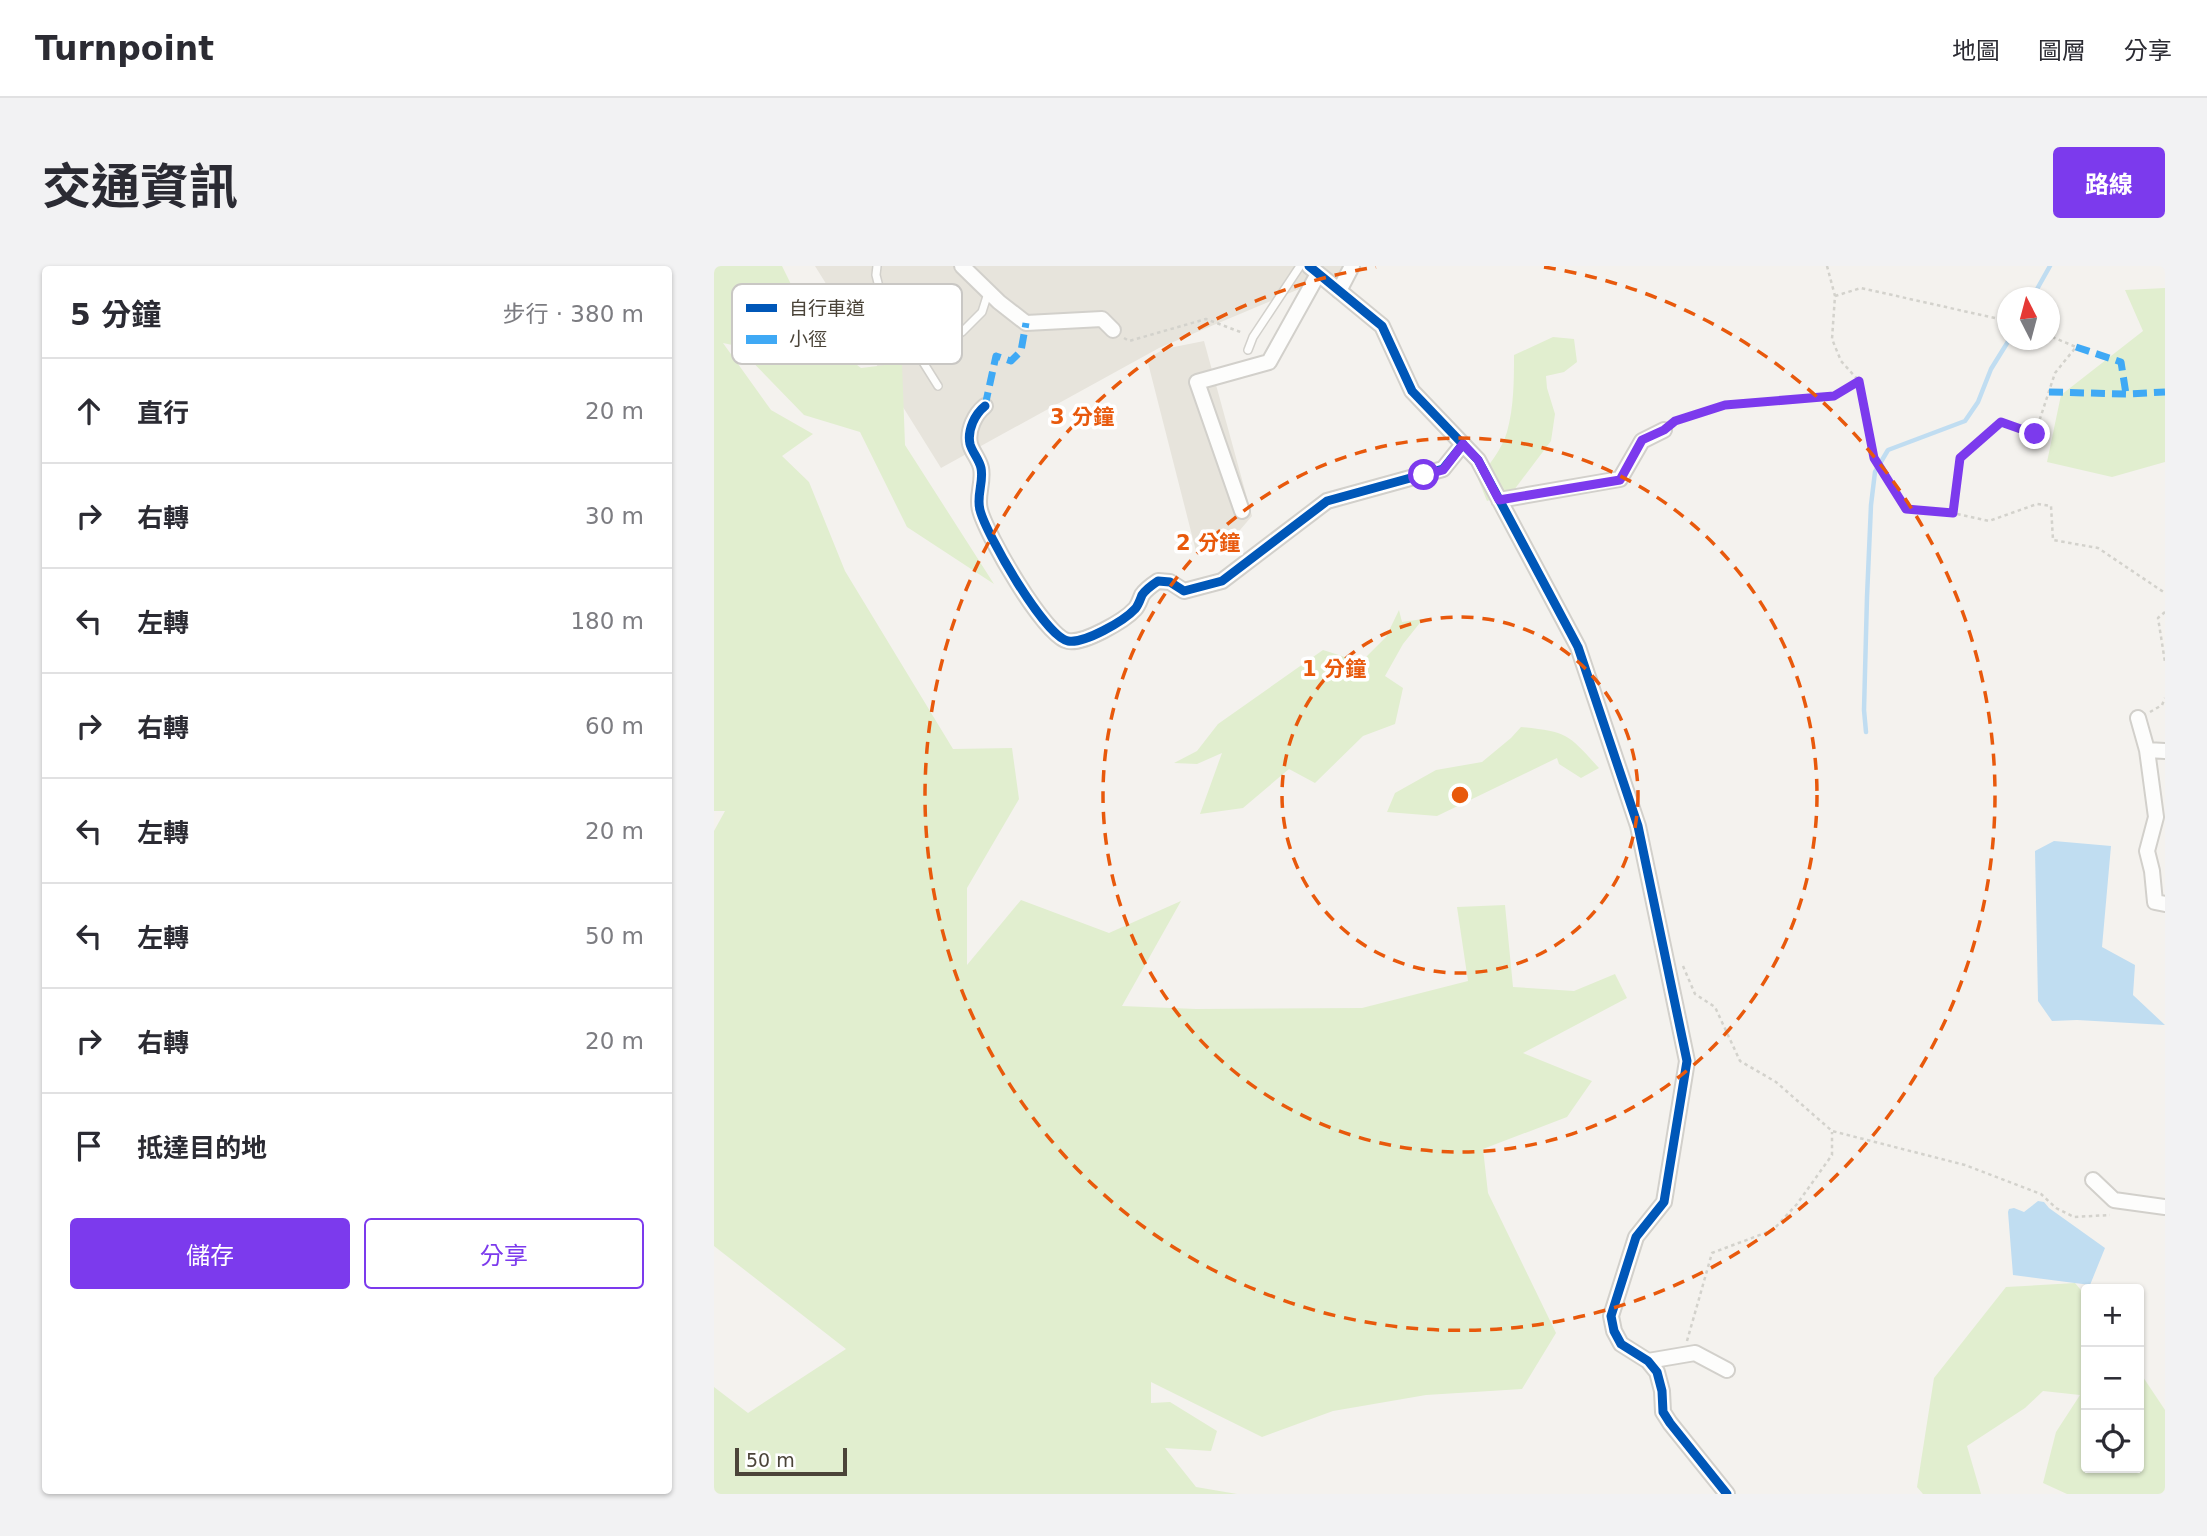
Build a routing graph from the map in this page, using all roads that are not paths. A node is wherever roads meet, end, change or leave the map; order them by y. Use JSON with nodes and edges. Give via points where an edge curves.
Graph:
{"nodes":[{"id":1,"x":877,"y":266,"type":"edge"},
{"id":2,"x":962,"y":266,"type":"edge"},
{"id":3,"x":1300,"y":266,"type":"edge"},
{"id":4,"x":1352,"y":266,"type":"edge"},
{"id":5,"x":1314,"y":270,"type":"edge"},
{"id":6,"x":878,"y":284,"type":"edge"},
{"id":7,"x":988,"y":291,"type":"junction"},
{"id":8,"x":1339,"y":291,"type":"junction"},
{"id":9,"x":1112,"y":330,"type":"road end"},
{"id":10,"x":962,"y":332,"type":"edge"},
{"id":11,"x":1248,"y":350,"type":"dead end"},
{"id":12,"x":924,"y":364,"type":"edge"},
{"id":13,"x":938,"y":386,"type":"dead end"},
{"id":14,"x":985,"y":406,"type":"dead end"},
{"id":15,"x":1664,"y":430,"type":"road end"},
{"id":16,"x":1463,"y":444,"type":"junction"},
{"id":17,"x":1499,"y":500,"type":"junction"},
{"id":18,"x":1242,"y":511,"type":"dead end"},
{"id":19,"x":2137,"y":718,"type":"road end"},
{"id":20,"x":2147,"y":750,"type":"junction"},
{"id":21,"x":2165,"y":751,"type":"edge"},
{"id":22,"x":2165,"y":904,"type":"edge"},
{"id":23,"x":2093,"y":1180,"type":"dead end"},
{"id":24,"x":2165,"y":1207,"type":"edge"},
{"id":25,"x":1648,"y":1361,"type":"junction"},
{"id":26,"x":1727,"y":1370,"type":"dead end"},
{"id":27,"x":1727,"y":1494,"type":"edge"}],
"edges":[{"from":1,"to":6,"type":"lane"},
{"from":2,"to":7,"type":"street"},
{"from":3,"to":11,"type":"lane"},
{"from":4,"to":8,"type":"street"},
{"from":5,"to":8,"type":"street"},
{"from":5,"to":18,"type":"street","via":[[1269,362],[1197,382]]},
{"from":7,"to":9,"type":"street","via":[[1026,323],[1102,319]]},
{"from":7,"to":10,"type":"lane","via":[[982,312]]},
{"from":8,"to":16,"type":"street","via":[[1382,326],[1412,391]]},
{"from":12,"to":13,"type":"lane"},
{"from":14,"to":16,"type":"street","via":[[972,422],[970,443],[981,468],[980,511],[1017,586],[1056,635],[1068,641],[1086,639],[1136,609],[1144,592],[1158,581],[1184,591],[1222,580],[1327,500],[1443,470]]},
{"from":15,"to":17,"type":"street","via":[[1642,440],[1620,480]]},
{"from":16,"to":17,"type":"street","via":[[1478,460]]},
{"from":17,"to":25,"type":"street","via":[[1578,647],[1638,826],[1688,1061],[1664,1202],[1636,1237],[1611,1316],[1621,1344]]},
{"from":19,"to":20,"type":"street"},
{"from":20,"to":21,"type":"street"},
{"from":20,"to":22,"type":"street","via":[[2156,817],[2147,851],[2155,902]]},
{"from":23,"to":24,"type":"street","via":[[2114,1200]]},
{"from":25,"to":26,"type":"street","via":[[1695,1353]]},
{"from":25,"to":27,"type":"street","via":[[1657,1372],[1663,1412]]}]}
